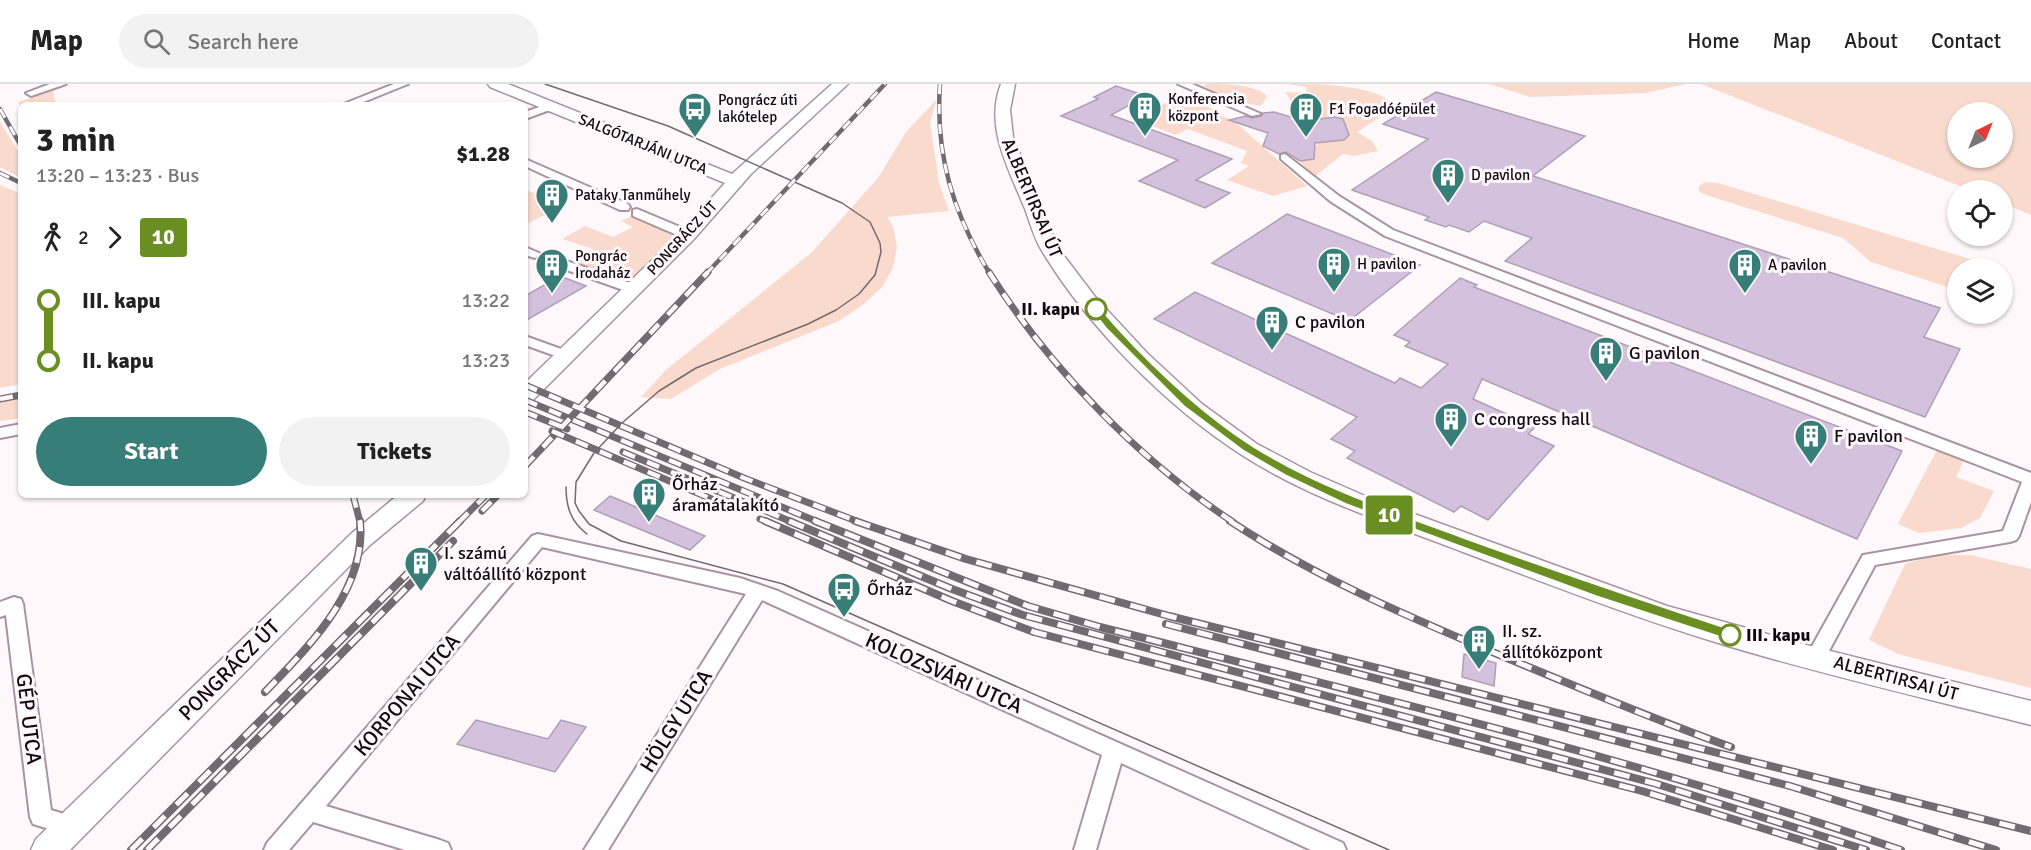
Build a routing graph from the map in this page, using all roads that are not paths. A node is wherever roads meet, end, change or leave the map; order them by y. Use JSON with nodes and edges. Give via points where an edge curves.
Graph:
{"nodes":[{"id":1,"x":62,"y":84,"type":"edge"},
{"id":2,"x":403,"y":84,"type":"edge"},
{"id":3,"x":495,"y":84,"type":"edge"},
{"id":4,"x":842,"y":84,"type":"edge"},
{"id":5,"x":1008,"y":84,"type":"edge"},
{"id":6,"x":1183,"y":84,"type":"edge"},
{"id":7,"x":31,"y":93,"type":"dead end"},
{"id":8,"x":356,"y":102,"type":"edge"},
{"id":9,"x":551,"y":106,"type":"junction"},
{"id":10,"x":1256,"y":114,"type":"dead end"},
{"id":11,"x":528,"y":115,"type":"edge"},
{"id":12,"x":1285,"y":157,"type":"dead end"},
{"id":13,"x":528,"y":163,"type":"edge"},
{"id":14,"x":735,"y":181,"type":"junction"},
{"id":15,"x":622,"y":206,"type":"dead end"},
{"id":16,"x":637,"y":213,"type":"dead end"},
{"id":17,"x":688,"y":235,"type":"junction"},
{"id":18,"x":552,"y":260,"type":"dead end"},
{"id":19,"x":634,"y":290,"type":"junction"},
{"id":20,"x":528,"y":341,"type":"edge"},
{"id":21,"x":567,"y":356,"type":"junction"},
{"id":22,"x":528,"y":392,"type":"edge"},
{"id":23,"x":18,"y":430,"type":"edge"},
{"id":24,"x":0,"y":433,"type":"edge"},
{"id":25,"x":2031,"y":479,"type":"edge"},
{"id":26,"x":410,"y":498,"type":"edge"},
{"id":27,"x":537,"y":540,"type":"joint"},
{"id":28,"x":757,"y":592,"type":"junction"},
{"id":29,"x":0,"y":610,"type":"edge"},
{"id":30,"x":1816,"y":657,"type":"junction"},
{"id":31,"x":2031,"y":713,"type":"edge"},
{"id":32,"x":1114,"y":749,"type":"junction"},
{"id":33,"x":309,"y":811,"type":"junction"},
{"id":34,"x":72,"y":826,"type":"junction"},
{"id":35,"x":48,"y":850,"type":"edge"},
{"id":36,"x":275,"y":850,"type":"edge"},
{"id":37,"x":440,"y":850,"type":"edge"},
{"id":38,"x":595,"y":850,"type":"edge"},
{"id":39,"x":1085,"y":850,"type":"edge"},
{"id":40,"x":1335,"y":850,"type":"edge"}],
"edges":[{"from":1,"to":7,"type":"street"},
{"from":2,"to":8,"type":"street"},
{"from":3,"to":9,"type":"street","name":"SALGÓTARJÁNI UTCA"},
{"from":4,"to":14,"type":"street","name":"PONGRÁCZ ÚT"},
{"from":5,"to":30,"type":"street","name":"ALBERTIRSAI ÚT","via":[[1004,99],[1005,137],[1057,261],[1110,326],[1153,369],[1188,403],[1248,448],[1350,501],[1683,621]]},
{"from":6,"to":10,"type":"street"},
{"from":9,"to":11,"type":"street"},
{"from":9,"to":14,"type":"street","name":"SALGÓTARJÁNI UTCA"},
{"from":12,"to":25,"type":"street","via":[[1320,190],[1389,233]]},
{"from":13,"to":15,"type":"street"},
{"from":14,"to":17,"type":"street","name":"PONGRÁCZ ÚT"},
{"from":16,"to":17,"type":"street"},
{"from":17,"to":19,"type":"street","name":"PONGRÁCZ ÚT"},
{"from":18,"to":19,"type":"street"},
{"from":19,"to":21,"type":"street","name":"PONGRÁCZ ÚT"},
{"from":20,"to":21,"type":"street"},
{"from":21,"to":22,"type":"street","name":"PONGRÁCZ ÚT"},
{"from":23,"to":24,"type":"street"},
{"from":25,"to":30,"type":"street","via":[[2010,536],[1869,560]]},
{"from":26,"to":34,"type":"street","name":"PONGRÁCZ ÚT","via":[[361,539]]},
{"from":27,"to":28,"type":"street","name":"KOLOZSVÁRI UTCA"},
{"from":27,"to":33,"type":"street","name":"KORPONAI UTCA"},
{"from":28,"to":32,"type":"street","name":"KOLOZSVÁRI UTCA"},
{"from":28,"to":38,"type":"street","name":"HÖLGY UTCA"},
{"from":29,"to":34,"type":"street","name":"GÉP UTCA","via":[[14,604],[41,817]]},
{"from":30,"to":31,"type":"street","name":"ALBERTIRSAI ÚT"},
{"from":32,"to":39,"type":"street"},
{"from":32,"to":40,"type":"street","name":"KOLOZSVÁRI UTCA"},
{"from":33,"to":36,"type":"street","name":"KORPONAI UTCA"},
{"from":33,"to":37,"type":"street"},
{"from":34,"to":35,"type":"street","name":"PONGRÁCZ ÚT"}]}
